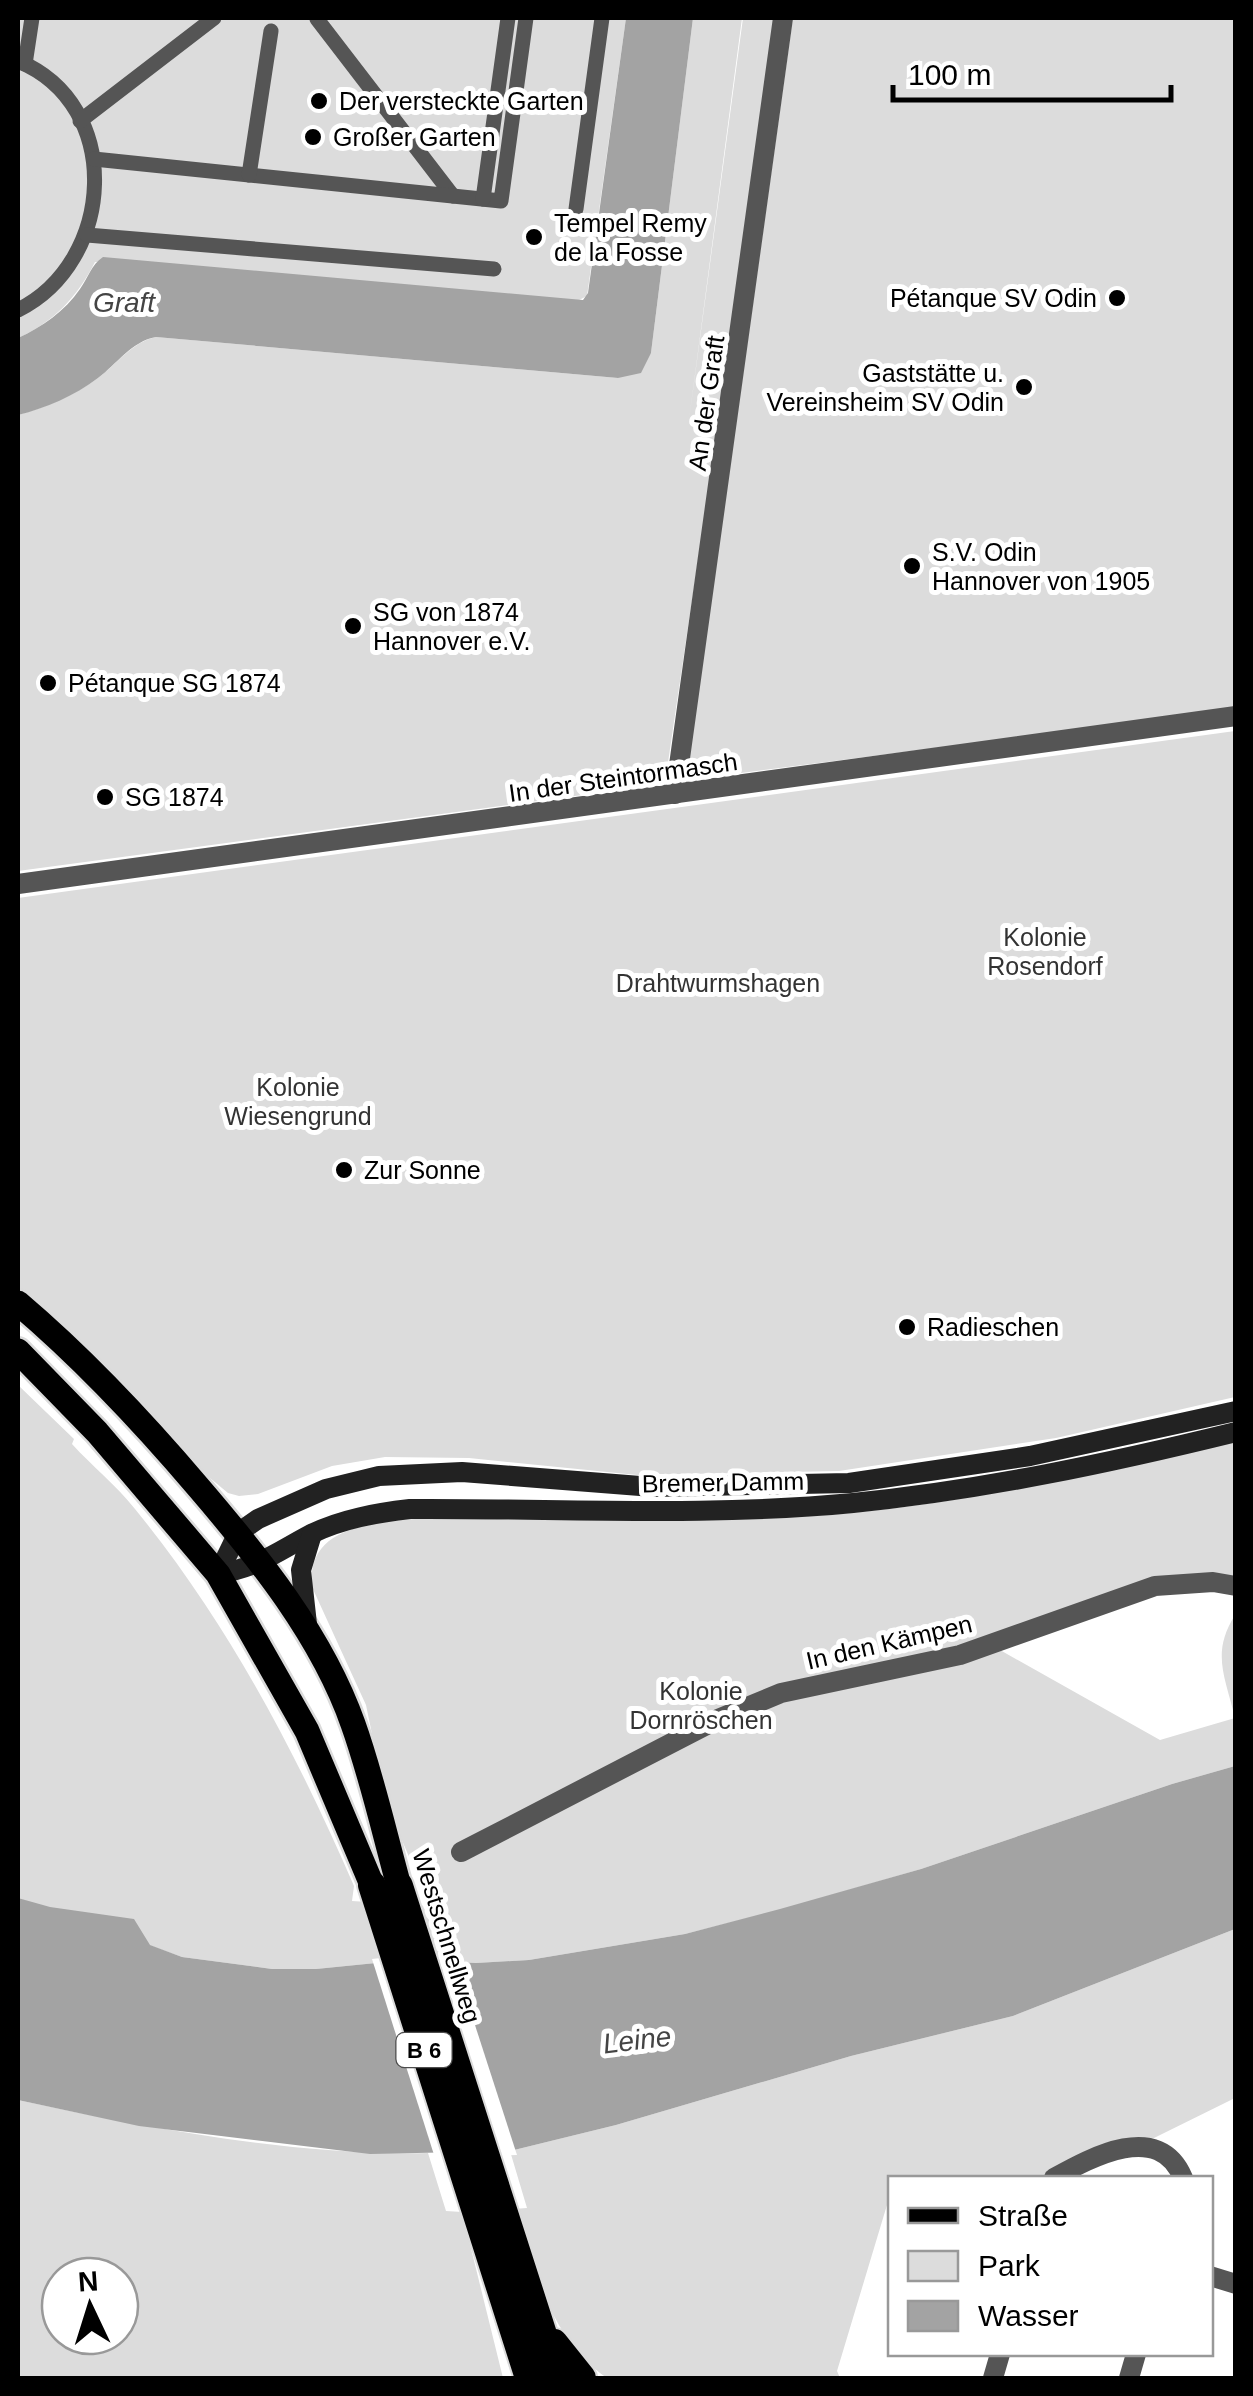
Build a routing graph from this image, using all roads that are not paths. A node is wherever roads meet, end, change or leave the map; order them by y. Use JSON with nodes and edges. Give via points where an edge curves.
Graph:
{"nodes":[{"id":1,"x":32,"y":18,"type":"edge"},
{"id":2,"x":214,"y":18,"type":"edge"},
{"id":3,"x":508,"y":18,"type":"edge"},
{"id":4,"x":526,"y":18,"type":"edge"},
{"id":5,"x":602,"y":18,"type":"edge"},
{"id":6,"x":783,"y":18,"type":"edge"},
{"id":7,"x":317,"y":19,"type":"edge"},
{"id":8,"x":271,"y":31,"type":"dead end"},
{"id":9,"x":21,"y":63,"type":"edge"},
{"id":10,"x":80,"y":120,"type":"junction"},
{"id":11,"x":94,"y":159,"type":"junction"},
{"id":12,"x":249,"y":175,"type":"junction"},
{"id":13,"x":454,"y":196,"type":"junction"},
{"id":14,"x":482,"y":199,"type":"junction"},
{"id":15,"x":576,"y":209,"type":"dead end"},
{"id":16,"x":87,"y":235,"type":"junction"},
{"id":17,"x":494,"y":269,"type":"dead end"},
{"id":18,"x":18,"y":310,"type":"edge"},
{"id":19,"x":1236,"y":716,"type":"edge"},
{"id":20,"x":675,"y":794,"type":"junction"},
{"id":21,"x":18,"y":884,"type":"edge"},
{"id":22,"x":18,"y":1302,"type":"edge"},
{"id":23,"x":18,"y":1351,"type":"edge"},
{"id":24,"x":1236,"y":1411,"type":"edge"},
{"id":25,"x":1236,"y":1432,"type":"edge"},
{"id":26,"x":202,"y":1492,"type":"junction"},
{"id":27,"x":651,"y":1498,"type":"junction"},
{"id":28,"x":272,"y":1511,"type":"junction"},
{"id":29,"x":238,"y":1533,"type":"junction"},
{"id":30,"x":312,"y":1534,"type":"junction"},
{"id":31,"x":262,"y":1564,"type":"junction"},
{"id":32,"x":218,"y":1574,"type":"junction"},
{"id":33,"x":1236,"y":1586,"type":"edge"},
{"id":34,"x":309,"y":1636,"type":"junction"},
{"id":35,"x":460,"y":1852,"type":"dead end"},
{"id":36,"x":386,"y":1885,"type":"junction"},
{"id":37,"x":1058,"y":2176,"type":"edge"},
{"id":38,"x":1182,"y":2176,"type":"edge"},
{"id":39,"x":486,"y":2216,"type":"junction"},
{"id":40,"x":538,"y":2322,"type":"junction"},
{"id":41,"x":511,"y":2378,"type":"edge"},
{"id":42,"x":530,"y":2378,"type":"edge"},
{"id":43,"x":557,"y":2378,"type":"edge"},
{"id":44,"x":582,"y":2378,"type":"edge"}],
"edges":[{"from":1,"to":9,"type":"street"},
{"from":2,"to":10,"type":"street"},
{"from":3,"to":14,"type":"street"},
{"from":4,"to":14,"type":"street","via":[[501,201]]},
{"from":5,"to":15,"type":"street"},
{"from":6,"to":20,"type":"street","name":"An der Graft"},
{"from":7,"to":13,"type":"street"},
{"from":8,"to":12,"type":"street"},
{"from":9,"to":10,"type":"street","via":[[50,82]]},
{"from":10,"to":11,"type":"street"},
{"from":11,"to":12,"type":"street"},
{"from":11,"to":16,"type":"street","via":[[96,193]]},
{"from":12,"to":13,"type":"street"},
{"from":13,"to":14,"type":"street"},
{"from":16,"to":17,"type":"street"},
{"from":16,"to":18,"type":"street","via":[[53,286]]},
{"from":19,"to":20,"type":"street","name":"In der Steintormasch"},
{"from":20,"to":21,"type":"street","name":"In der Steintormasch"},
{"from":22,"to":26,"type":"main road","name":"Westschnellweg","number":"B 6","via":[[109,1386]]},
{"from":23,"to":32,"type":"main road","name":"Westschnellweg","number":"B 6"},
{"from":24,"to":27,"type":"main road","name":"Bremer Damm","via":[[1030,1456],[850,1483]]},
{"from":25,"to":27,"type":"main road","name":"Bremer Damm","via":[[1035,1477],[852,1503]]},
{"from":26,"to":28,"type":"main road","via":[[232,1512]]},
{"from":26,"to":29,"type":"main road","name":"Westschnellweg","number":"B 6"},
{"from":27,"to":28,"type":"main road","name":"Bremer Damm","via":[[615,1486],[426,1472],[350,1482]]},
{"from":27,"to":30,"type":"main road","name":"Bremer Damm","via":[[612,1508],[410,1509]]},
{"from":28,"to":29,"type":"main road","name":"Bremer Damm"},
{"from":29,"to":31,"type":"main road","name":"Westschnellweg","number":"B 6"},
{"from":29,"to":32,"type":"main road"},
{"from":30,"to":31,"type":"main road","name":"Bremer Damm"},
{"from":30,"to":34,"type":"main road","via":[[301,1570]]},
{"from":31,"to":32,"type":"main road","name":"Bremer Damm"},
{"from":31,"to":34,"type":"main road","name":"Westschnellweg","number":"B 6"},
{"from":32,"to":36,"type":"main road","name":"Westschnellweg","number":"B 6"},
{"from":33,"to":35,"type":"street","name":"In den Kämpen","via":[[1155,1586],[960,1655],[780,1692]]},
{"from":34,"to":36,"type":"main road","name":"Westschnellweg","number":"B 6","via":[[352,1722]]},
{"from":36,"to":39,"type":"highway","name":"Westschnellweg","number":"B 6"},
{"from":37,"to":38,"type":"street","via":[[1118,2148],[1141,2146],[1162,2152]]},
{"from":39,"to":40,"type":"highway","name":"Westschnellweg","number":"B 6"},
{"from":39,"to":41,"type":"highway"},
{"from":39,"to":42,"type":"highway","name":"Westschnellweg","number":"B 6"},
{"from":40,"to":43,"type":"highway","name":"Westschnellweg","number":"B 6"},
{"from":40,"to":44,"type":"highway"}]}
